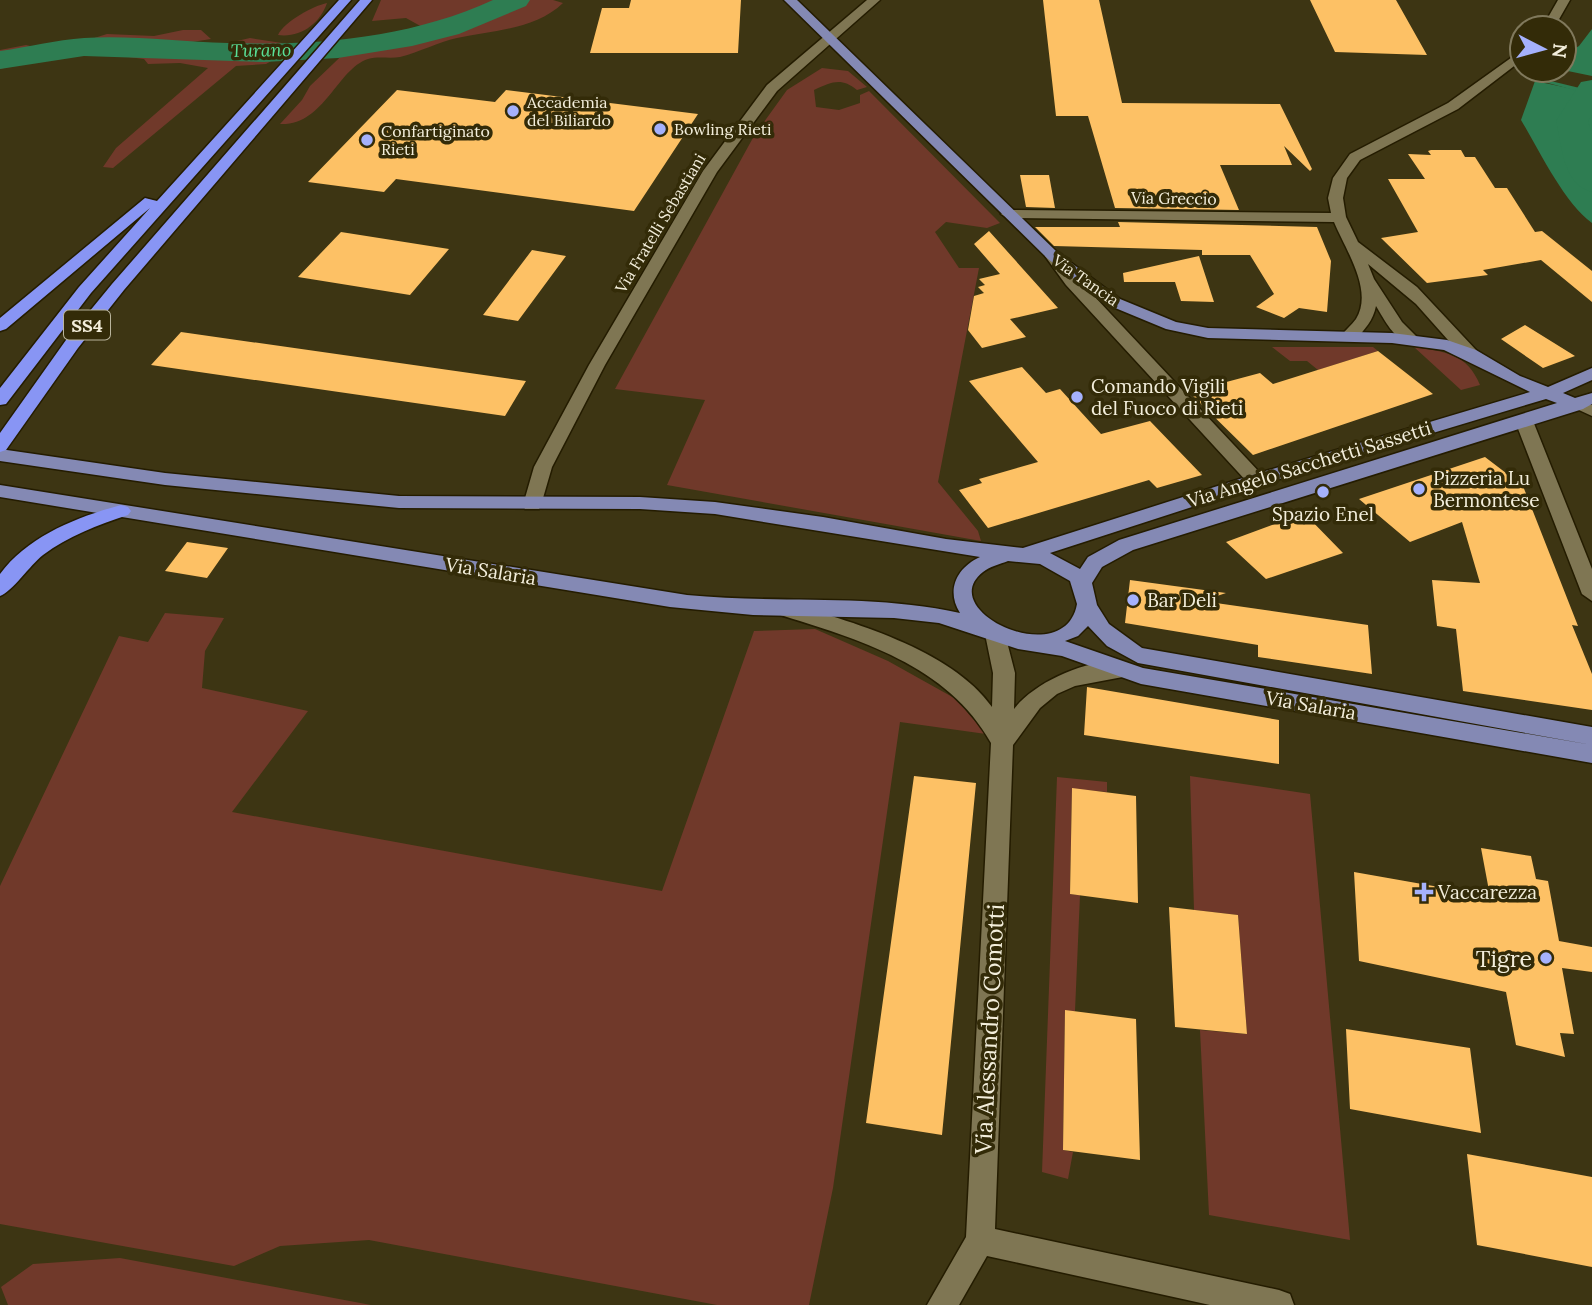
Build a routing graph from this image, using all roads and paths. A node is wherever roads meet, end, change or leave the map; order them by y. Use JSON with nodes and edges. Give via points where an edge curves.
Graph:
{"nodes":[{"id":1,"x":345,"y":0,"type":"edge"},
{"id":2,"x":366,"y":0,"type":"edge"},
{"id":3,"x":790,"y":0,"type":"edge"},
{"id":4,"x":874,"y":0,"type":"edge"},
{"id":5,"x":827,"y":38,"type":"junction"},
{"id":6,"x":1508,"y":65,"type":"edge"},
{"id":7,"x":215,"y":145,"type":"junction"},
{"id":8,"x":1007,"y":214,"type":"junction"},
{"id":9,"x":1339,"y":218,"type":"junction"},
{"id":10,"x":1348,"y":240,"type":"junction"},
{"id":11,"x":1052,"y":257,"type":"junction"},
{"id":12,"x":1366,"y":281,"type":"junction"},
{"id":13,"x":0,"y":326,"type":"edge"},
{"id":14,"x":1349,"y":336,"type":"junction"},
{"id":15,"x":1411,"y":339,"type":"junction"},
{"id":16,"x":1470,"y":354,"type":"junction"},
{"id":17,"x":1592,"y":373,"type":"edge"},
{"id":18,"x":1545,"y":392,"type":"junction"},
{"id":19,"x":0,"y":400,"type":"edge"},
{"id":20,"x":1587,"y":405,"type":"edge"},
{"id":21,"x":1497,"y":407,"type":"junction"},
{"id":22,"x":1524,"y":421,"type":"junction"},
{"id":23,"x":0,"y":446,"type":"edge"},
{"id":24,"x":0,"y":455,"type":"edge"},
{"id":25,"x":1256,"y":480,"type":"junction"},
{"id":26,"x":8,"y":492,"type":"edge"},
{"id":27,"x":532,"y":505,"type":"junction"},
{"id":28,"x":121,"y":511,"type":"junction"},
{"id":29,"x":1015,"y":554,"type":"junction"},
{"id":30,"x":1081,"y":584,"type":"junction"},
{"id":31,"x":0,"y":589,"type":"edge"},
{"id":32,"x":1592,"y":594,"type":"edge"},
{"id":33,"x":1087,"y":605,"type":"junction"},
{"id":34,"x":783,"y":608,"type":"junction"},
{"id":35,"x":989,"y":631,"type":"junction"},
{"id":36,"x":1033,"y":642,"type":"junction"},
{"id":37,"x":1120,"y":670,"type":"junction"},
{"id":38,"x":1592,"y":736,"type":"edge"},
{"id":39,"x":1002,"y":743,"type":"junction"},
{"id":40,"x":1592,"y":754,"type":"edge"},
{"id":41,"x":980,"y":1240,"type":"junction"},
{"id":42,"x":942,"y":1305,"type":"edge"},
{"id":43,"x":1279,"y":1305,"type":"edge"}],
"edges":[{"from":1,"to":7,"type":"highway","number":"SS4"},
{"from":2,"to":23,"type":"highway","number":"SS4","via":[[87,325]]},
{"from":3,"to":5,"type":"main road","name":"Via Tancia"},
{"from":4,"to":5,"type":"street","name":"Via Fratelli Sebastiani"},
{"from":5,"to":8,"type":"main road","name":"Via Tancia"},
{"from":5,"to":27,"type":"street","name":"Via Fratelli Sebastiani","via":[[772,88],[710,171],[561,433],[537,481]]},
{"from":6,"to":9,"type":"street","via":[[1453,106],[1355,157],[1337,179]]},
{"from":7,"to":13,"type":"highway"},
{"from":7,"to":19,"type":"highway","number":"SS4","via":[[85,290]]},
{"from":8,"to":9,"type":"street","name":"Via Greccio"},
{"from":8,"to":11,"type":"main road","name":"Via Tancia"},
{"from":9,"to":10,"type":"street"},
{"from":10,"to":12,"type":"street"},
{"from":10,"to":16,"type":"street","via":[[1447,325]]},
{"from":11,"to":14,"type":"main road","name":"Via Tancia","via":[[1114,302],[1172,326],[1237,335]]},
{"from":11,"to":25,"type":"street"},
{"from":12,"to":14,"type":"street","via":[[1369,303],[1365,319]]},
{"from":12,"to":15,"type":"street"},
{"from":14,"to":15,"type":"main road","name":"Via Tancia"},
{"from":15,"to":16,"type":"main road","name":"Via Tancia"},
{"from":16,"to":18,"type":"main road","name":"Via Tancia"},
{"from":16,"to":21,"type":"main road","via":[[1498,387]]},
{"from":17,"to":18,"type":"main road","name":"Via Angelo Sacchetti Sassetti","via":[[1570,386]]},
{"from":18,"to":20,"type":"main road","name":"Via Tancia"},
{"from":18,"to":21,"type":"main road","name":"Via Angelo Sacchetti Sassetti"},
{"from":20,"to":22,"type":"main road","name":"Via Angelo Sacchetti Sassetti"},
{"from":21,"to":25,"type":"main road","name":"Via Angelo Sacchetti Sassetti"},
{"from":22,"to":30,"type":"main road","name":"Via Angelo Sacchetti Sassetti","via":[[1126,545],[1095,562]]},
{"from":22,"to":32,"type":"street"},
{"from":24,"to":27,"type":"main road","via":[[345,498]]},
{"from":25,"to":29,"type":"main road","name":"Via Angelo Sacchetti Sassetti"},
{"from":26,"to":28,"type":"main road","name":"Via Salaria"},
{"from":27,"to":29,"type":"main road","via":[[640,503],[715,509]]},
{"from":28,"to":31,"type":"highway","via":[[57,537],[26,558]]},
{"from":28,"to":34,"type":"main road","name":"Via Salaria","via":[[670,600]]},
{"from":29,"to":30,"type":"main road","via":[[1058,563]]},
{"from":29,"to":35,"type":"main road","via":[[974,566],[965,577],[962,603]]},
{"from":30,"to":33,"type":"main road"},
{"from":33,"to":36,"type":"main road","via":[[1076,627],[1050,640]]},
{"from":33,"to":38,"type":"main road","name":"Via Salaria","via":[[1108,637],[1138,655]]},
{"from":34,"to":35,"type":"main road","name":"Via Salaria","via":[[912,612],[943,616]]},
{"from":34,"to":39,"type":"street","via":[[863,634],[944,677],[976,702]]},
{"from":35,"to":36,"type":"main road"},
{"from":35,"to":39,"type":"street","name":"Via Alessandro Comotti","via":[[1004,673]]},
{"from":36,"to":37,"type":"main road","name":"Via Salaria"},
{"from":37,"to":39,"type":"street","via":[[1090,674],[1033,699]]},
{"from":37,"to":40,"type":"main road","name":"Via Salaria"},
{"from":39,"to":41,"type":"street","name":"Via Alessandro Comotti"},
{"from":41,"to":42,"type":"street","name":"Via Alessandro Comotti"},
{"from":41,"to":43,"type":"street"}]}
